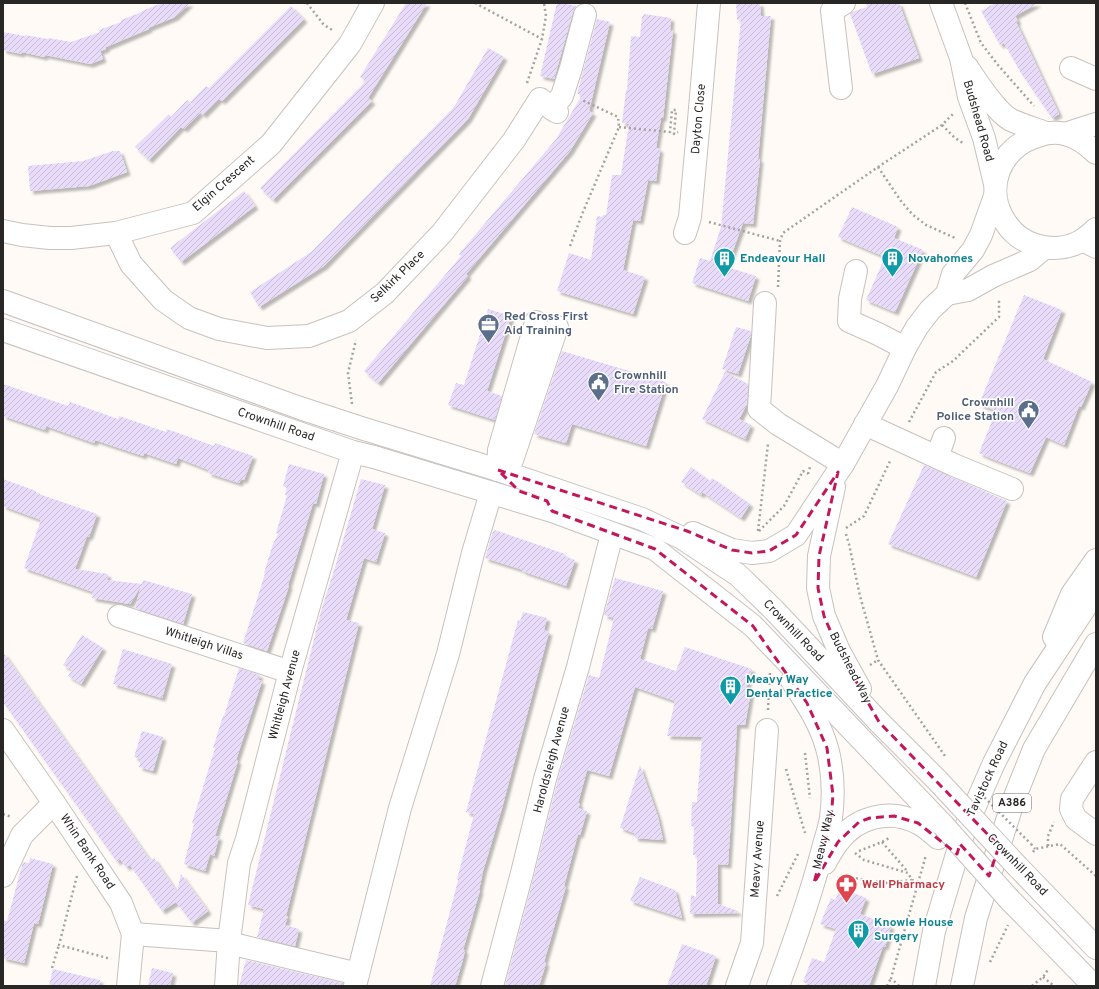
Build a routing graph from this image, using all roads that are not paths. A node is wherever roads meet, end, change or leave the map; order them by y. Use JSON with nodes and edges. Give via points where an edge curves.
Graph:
{"nodes":[{"id":1,"x":373,"y":3,"type":"edge"},
{"id":2,"x":709,"y":3,"type":"edge"},
{"id":3,"x":844,"y":3,"type":"edge"},
{"id":4,"x":941,"y":3,"type":"edge"},
{"id":5,"x":585,"y":15,"type":"dead end"},
{"id":6,"x":961,"y":58,"type":"junction"},
{"id":7,"x":1071,"y":68,"type":"dead end"},
{"id":8,"x":1096,"y":78,"type":"edge"},
{"id":9,"x":841,"y":88,"type":"dead end"},
{"id":10,"x":1096,"y":124,"type":"edge"},
{"id":11,"x":1056,"y":134,"type":"junction"},
{"id":12,"x":1096,"y":153,"type":"edge"},
{"id":13,"x":995,"y":190,"type":"junction"},
{"id":14,"x":687,"y":225,"type":"road end"},
{"id":15,"x":3,"y":231,"type":"edge"},
{"id":16,"x":116,"y":233,"type":"junction"},
{"id":17,"x":1092,"y":239,"type":"edge"},
{"id":18,"x":1044,"y":248,"type":"junction"},
{"id":19,"x":856,"y":271,"type":"dead end"},
{"id":20,"x":947,"y":294,"type":"junction"},
{"id":21,"x":3,"y":301,"type":"edge"},
{"id":22,"x":765,"y":304,"type":"dead end"},
{"id":23,"x":547,"y":324,"type":"dead end"},
{"id":24,"x":3,"y":330,"type":"edge"},
{"id":25,"x":905,"y":348,"type":"junction"},
{"id":26,"x":865,"y":424,"type":"junction"},
{"id":27,"x":353,"y":452,"type":"junction"},
{"id":28,"x":841,"y":468,"type":"junction"},
{"id":29,"x":498,"y":470,"type":"junction"},
{"id":30,"x":1012,"y":489,"type":"dead end"},
{"id":31,"x":491,"y":492,"type":"junction"},
{"id":32,"x":552,"y":511,"type":"junction"},
{"id":33,"x":642,"y":519,"type":"junction"},
{"id":34,"x":612,"y":534,"type":"junction"},
{"id":35,"x":1096,"y":560,"type":"edge"},
{"id":36,"x":1096,"y":591,"type":"edge"},
{"id":37,"x":119,"y":616,"type":"dead end"},
{"id":38,"x":753,"y":626,"type":"junction"},
{"id":39,"x":1096,"y":644,"type":"edge"},
{"id":40,"x":1096,"y":666,"type":"edge"},
{"id":41,"x":290,"y":672,"type":"junction"},
{"id":42,"x":1035,"y":683,"type":"junction"},
{"id":43,"x":1060,"y":703,"type":"junction"},
{"id":44,"x":769,"y":719,"type":"road end"},
{"id":45,"x":878,"y":722,"type":"junction"},
{"id":46,"x":3,"y":730,"type":"edge"},
{"id":47,"x":1096,"y":762,"type":"edge"},
{"id":48,"x":54,"y":803,"type":"junction"},
{"id":49,"x":941,"y":831,"type":"junction"},
{"id":50,"x":1096,"y":834,"type":"edge"},
{"id":51,"x":3,"y":876,"type":"edge"},
{"id":52,"x":814,"y":883,"type":"junction"},
{"id":53,"x":1036,"y":886,"type":"junction"},
{"id":54,"x":1096,"y":926,"type":"edge"},
{"id":55,"x":133,"y":934,"type":"junction"},
{"id":56,"x":229,"y":942,"type":"junction"},
{"id":57,"x":1096,"y":948,"type":"edge"},
{"id":58,"x":357,"y":980,"type":"edge"},
{"id":59,"x":128,"y":986,"type":"edge"},
{"id":60,"x":226,"y":986,"type":"edge"},
{"id":61,"x":492,"y":986,"type":"edge"},
{"id":62,"x":737,"y":986,"type":"edge"},
{"id":63,"x":778,"y":986,"type":"edge"},
{"id":64,"x":924,"y":986,"type":"edge"},
{"id":65,"x":962,"y":986,"type":"edge"},
{"id":66,"x":1094,"y":986,"type":"edge"}],
"edges":[{"from":1,"to":16,"type":"main road","name":"Elgin Crescent","via":[[350,44],[271,144],[193,213]]},
{"from":2,"to":14,"type":"main road","name":"Dayton Close"},
{"from":3,"to":9,"type":"main road","via":[[832,12]]},
{"from":4,"to":6,"type":"main road","name":"Budshead Road"},
{"from":5,"to":16,"type":"main road","name":"Selkirk Place","via":[[562,96],[514,140],[442,234],[390,288],[349,321],[309,336],[267,338],[219,329],[189,318],[163,300],[131,264]]},
{"from":6,"to":11,"type":"main road","name":"Budshead Road","via":[[1001,112],[1010,119]]},
{"from":6,"to":13,"type":"main road","name":"Budshead Road","via":[[969,97],[984,138]]},
{"from":7,"to":8,"type":"main road"},
{"from":10,"to":11,"type":"main road"},
{"from":11,"to":12,"type":"main road","name":"Budshead Road","via":[[1083,142]]},
{"from":11,"to":13,"type":"main road","via":[[1028,139],[1012,150],[1001,165]]},
{"from":13,"to":18,"type":"main road","name":"Budshead Road","via":[[1000,215],[1011,231],[1026,242]]},
{"from":13,"to":20,"type":"main road","via":[[981,235],[973,250],[953,274]]},
{"from":15,"to":16,"type":"main road","name":"Elgin Crescent","via":[[50,238]]},
{"from":17,"to":18,"type":"main road","name":"Budshead Road","via":[[1065,248]]},
{"from":18,"to":20,"type":"main road","via":[[1030,260],[968,290]]},
{"from":19,"to":25,"type":"main road","via":[[850,299],[849,321]]},
{"from":20,"to":25,"type":"main road","name":"Budshead Way","via":[[930,310]]},
{"from":21,"to":29,"type":"main road","name":"Crownhill Road","via":[[300,408]]},
{"from":22,"to":28,"type":"main road","via":[[759,409]]},
{"from":23,"to":29,"type":"main road","via":[[499,450]]},
{"from":24,"to":27,"type":"main road","name":"Crownhill Road"},
{"from":25,"to":26,"type":"main road","name":"Budshead Way"},
{"from":26,"to":28,"type":"main road","name":"Budshead Way"},
{"from":26,"to":30,"type":"main road","via":[[899,439],[941,448]]},
{"from":27,"to":31,"type":"main road","name":"Crownhill Road"},
{"from":27,"to":41,"type":"main road","name":"Whitleigh Avenue"},
{"from":28,"to":33,"type":"main road","name":"Budshead Way","via":[[796,535],[769,551],[752,553],[732,550],[687,531]]},
{"from":28,"to":45,"type":"main road","name":"Budshead Way","via":[[818,556],[818,588],[824,616],[839,651]]},
{"from":29,"to":32,"type":"main road","name":"Crownhill Road","via":[[518,491],[547,501]]},
{"from":29,"to":33,"type":"main road","name":"Crownhill Road"},
{"from":31,"to":32,"type":"main road","name":"Crownhill Road"},
{"from":31,"to":58,"type":"main road","via":[[448,654],[400,808]]},
{"from":32,"to":34,"type":"main road","name":"Crownhill Road"},
{"from":33,"to":45,"type":"main road","name":"Crownhill Road","via":[[682,538],[738,575]]},
{"from":34,"to":38,"type":"main road","name":"Crownhill Road","via":[[655,549]]},
{"from":34,"to":61,"type":"main road","name":"Haroldsleigh Avenue"},
{"from":35,"to":42,"type":"main road","via":[[1072,594]]},
{"from":36,"to":42,"type":"main road","name":"Tavistock Road","number":"A386"},
{"from":37,"to":41,"type":"main road","name":"Whitleigh Villas"},
{"from":38,"to":49,"type":"main road","name":"Crownhill Road"},
{"from":38,"to":52,"type":"main road","name":"Meavy Way","via":[[807,703],[827,748],[833,795],[831,818]]},
{"from":39,"to":43,"type":"main road","number":"A386"},
{"from":40,"to":43,"type":"main road"},
{"from":41,"to":56,"type":"main road","name":"Whitleigh Avenue","via":[[248,839],[239,863]]},
{"from":42,"to":64,"type":"main road","name":"Tavistock Road","number":"A386","via":[[994,763],[964,831],[934,931]]},
{"from":43,"to":65,"type":"main road","number":"A386","via":[[1034,749],[1014,799],[976,918]]},
{"from":44,"to":62,"type":"main road","name":"Meavy Avenue","via":[[752,943]]},
{"from":45,"to":53,"type":"main road","name":"Crownhill Road","bridge":true,"via":[[938,781]]},
{"from":46,"to":48,"type":"main road","name":"Whin Bank Road"},
{"from":47,"to":50,"type":"main road","via":[[1072,799],[1071,810],[1076,819]]},
{"from":48,"to":51,"type":"main road","via":[[22,835]]},
{"from":48,"to":55,"type":"main road","name":"Whin Bank Road","via":[[121,903]]},
{"from":49,"to":52,"type":"main road","name":"Meavy Way","via":[[894,816],[870,818],[859,822],[838,842]]},
{"from":49,"to":66,"type":"main road","name":"Crownhill Road","bridge":true},
{"from":52,"to":63,"type":"main road","name":"Meavy Way"},
{"from":53,"to":54,"type":"main road"},
{"from":53,"to":57,"type":"main road","name":"Crownhill Road"},
{"from":55,"to":56,"type":"main road"},
{"from":55,"to":59,"type":"main road","name":"Whin Bank Road"},
{"from":56,"to":58,"type":"main road"},
{"from":56,"to":60,"type":"main road","name":"Whitleigh Avenue"}]}
